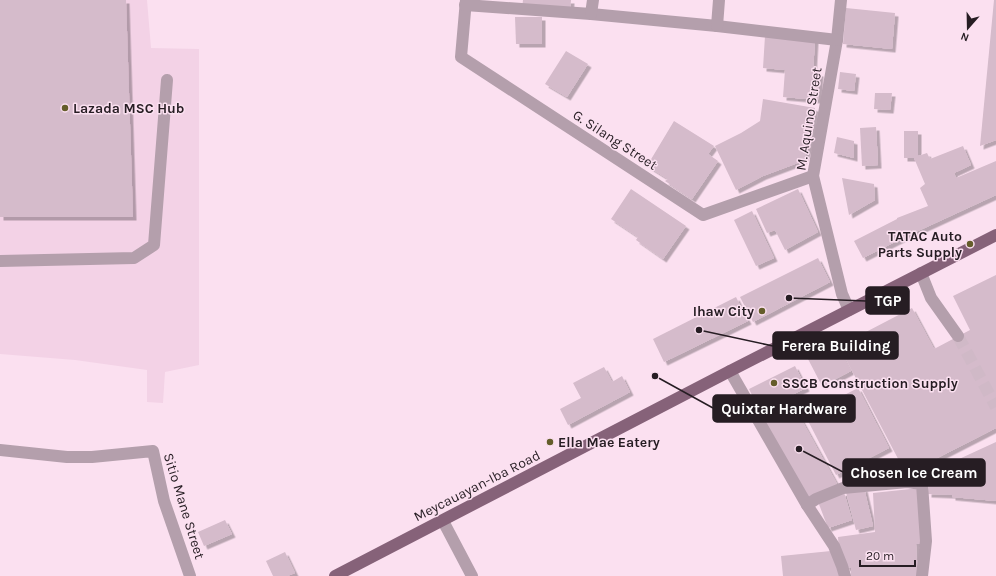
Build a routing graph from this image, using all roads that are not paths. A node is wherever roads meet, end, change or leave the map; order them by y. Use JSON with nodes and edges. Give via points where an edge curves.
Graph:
{"nodes":[{"id":1,"x":593,"y":0,"type":"edge"},
{"id":2,"x":719,"y":0,"type":"edge"},
{"id":3,"x":841,"y":0,"type":"edge"},
{"id":4,"x":466,"y":3,"type":"edge"},
{"id":5,"x":591,"y":14,"type":"junction"},
{"id":6,"x":717,"y":26,"type":"junction"},
{"id":7,"x":837,"y":40,"type":"junction"},
{"id":8,"x":167,"y":80,"type":"dead end"},
{"id":9,"x":813,"y":176,"type":"junction"},
{"id":10,"x":996,"y":235,"type":"edge"},
{"id":11,"x":0,"y":261,"type":"edge"},
{"id":12,"x":921,"y":273,"type":"junction"},
{"id":13,"x":849,"y":310,"type":"junction"},
{"id":14,"x":958,"y":336,"type":"tunnel mouth"},
{"id":15,"x":730,"y":371,"type":"junction"},
{"id":16,"x":0,"y":450,"type":"edge"},
{"id":17,"x":806,"y":505,"type":"junction"},
{"id":18,"x":443,"y":520,"type":"junction"},
{"id":19,"x":190,"y":576,"type":"edge"},
{"id":20,"x":335,"y":576,"type":"edge"},
{"id":21,"x":472,"y":576,"type":"edge"},
{"id":22,"x":845,"y":576,"type":"edge"},
{"id":23,"x":922,"y":576,"type":"edge"}],
"edges":[{"from":1,"to":5,"type":"street"},
{"from":2,"to":6,"type":"street"},
{"from":3,"to":7,"type":"street","name":"M. Aquino Street"},
{"from":4,"to":5,"type":"street"},
{"from":4,"to":9,"type":"street","name":"G. Silang Street","via":[[461,57],[703,215]]},
{"from":5,"to":6,"type":"street"},
{"from":6,"to":7,"type":"street"},
{"from":7,"to":9,"type":"street","name":"M. Aquino Street"},
{"from":8,"to":11,"type":"street","via":[[154,245],[134,258]]},
{"from":9,"to":13,"type":"street","name":"M. Aquino Street","via":[[842,294]]},
{"from":10,"to":12,"type":"main road","name":"Meycauayan-Iba Road"},
{"from":12,"to":13,"type":"main road","name":"Meycauayan-Iba Road"},
{"from":12,"to":14,"type":"street","via":[[931,298]]},
{"from":13,"to":15,"type":"main road","name":"Meycauayan-Iba Road"},
{"from":15,"to":17,"type":"street"},
{"from":15,"to":18,"type":"main road","name":"Meycauayan-Iba Road"},
{"from":16,"to":19,"type":"street","name":"Sitio Mane Street","via":[[67,457],[153,451],[164,501]]},
{"from":17,"to":22,"type":"street","via":[[834,546]]},
{"from":17,"to":23,"type":"street","via":[[843,488],[907,482],[922,484],[926,541]]},
{"from":18,"to":20,"type":"main road","name":"Meycauayan-Iba Road"},
{"from":18,"to":21,"type":"street"}]}
